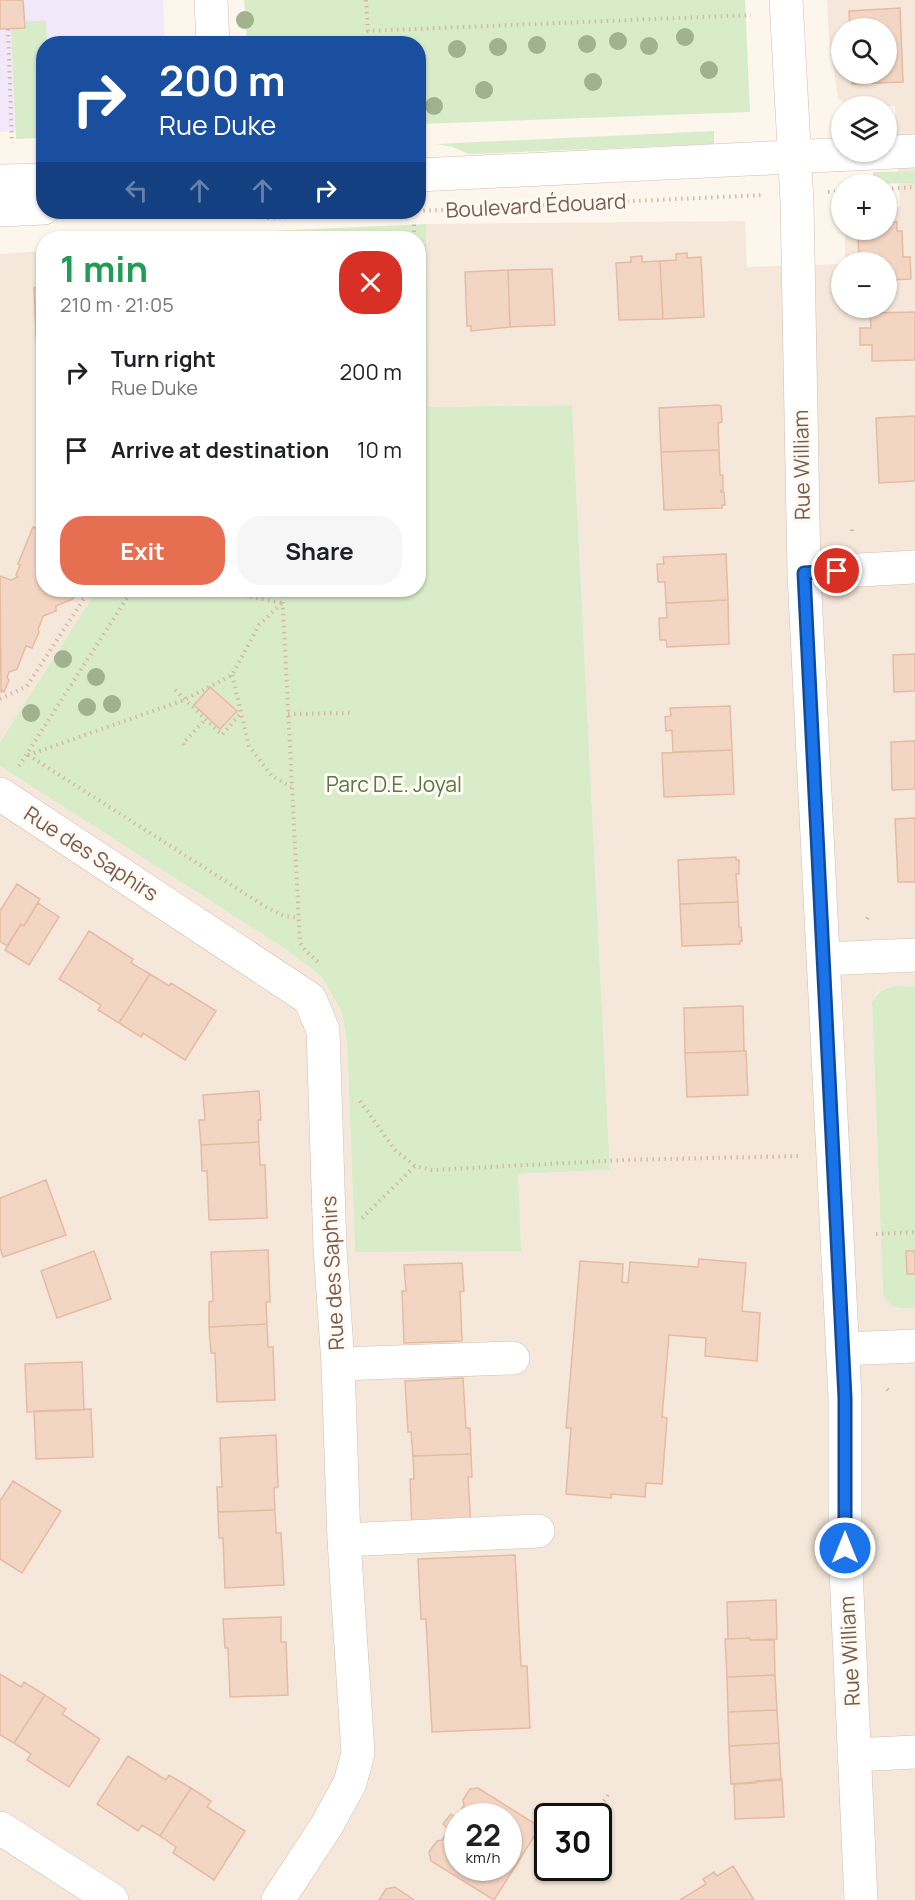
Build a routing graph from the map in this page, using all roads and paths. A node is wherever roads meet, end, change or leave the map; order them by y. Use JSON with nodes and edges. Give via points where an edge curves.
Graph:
{"nodes":[{"id":1,"x":211,"y":0,"type":"edge"},
{"id":2,"x":366,"y":0,"type":"edge"},
{"id":3,"x":786,"y":0,"type":"edge"},
{"id":4,"x":752,"y":15,"type":"dead end"},
{"id":5,"x":8,"y":29,"type":"dead end"},
{"id":6,"x":213,"y":36,"type":"edge"},
{"id":7,"x":12,"y":144,"type":"dead end"},
{"id":8,"x":915,"y":151,"type":"edge"},
{"id":9,"x":795,"y":158,"type":"junction"},
{"id":10,"x":426,"y":175,"type":"edge"},
{"id":11,"x":36,"y":180,"type":"edge"},
{"id":12,"x":0,"y":181,"type":"edge"},
{"id":13,"x":915,"y":187,"type":"edge"},
{"id":14,"x":897,"y":188,"type":"edge"},
{"id":15,"x":733,"y":197,"type":"dead end"},
{"id":16,"x":36,"y":208,"type":"edge"},
{"id":17,"x":0,"y":210,"type":"edge"},
{"id":18,"x":426,"y":211,"type":"edge"},
{"id":19,"x":414,"y":222,"type":"dead end"},
{"id":20,"x":414,"y":231,"type":"edge"},
{"id":21,"x":915,"y":567,"type":"edge"},
{"id":22,"x":804,"y":573,"type":"junction"},
{"id":23,"x":86,"y":597,"type":"edge"},
{"id":24,"x":128,"y":597,"type":"edge"},
{"id":25,"x":252,"y":597,"type":"edge"},
{"id":26,"x":283,"y":597,"type":"edge"},
{"id":27,"x":283,"y":603,"type":"junction"},
{"id":28,"x":232,"y":675,"type":"junction"},
{"id":29,"x":175,"y":690,"type":"dead end"},
{"id":30,"x":0,"y":699,"type":"edge"},
{"id":31,"x":184,"y":700,"type":"junction"},
{"id":32,"x":351,"y":712,"type":"dead end"},
{"id":33,"x":242,"y":713,"type":"junction"},
{"id":34,"x":288,"y":714,"type":"junction"},
{"id":35,"x":205,"y":720,"type":"junction"},
{"id":36,"x":184,"y":745,"type":"dead end"},
{"id":37,"x":27,"y":755,"type":"junction"},
{"id":38,"x":8,"y":782,"type":"edge"},
{"id":39,"x":292,"y":788,"type":"junction"},
{"id":40,"x":915,"y":955,"type":"edge"},
{"id":41,"x":824,"y":959,"type":"junction"},
{"id":42,"x":395,"y":1150,"type":"dead end"},
{"id":43,"x":800,"y":1155,"type":"dead end"},
{"id":44,"x":415,"y":1166,"type":"junction"},
{"id":45,"x":915,"y":1232,"type":"edge"},
{"id":46,"x":876,"y":1234,"type":"dead end"},
{"id":47,"x":330,"y":1248,"type":"junction"},
{"id":48,"x":915,"y":1346,"type":"edge"},
{"id":49,"x":842,"y":1349,"type":"junction"},
{"id":50,"x":513,"y":1359,"type":"dead end"},
{"id":51,"x":338,"y":1364,"type":"junction"},
{"id":52,"x":538,"y":1531,"type":"dead end"},
{"id":53,"x":344,"y":1540,"type":"junction"},
{"id":54,"x":915,"y":1752,"type":"edge"},
{"id":55,"x":855,"y":1755,"type":"junction"},
{"id":56,"x":608,"y":1795,"type":"dead end"},
{"id":57,"x":603,"y":1803,"type":"edge"},
{"id":58,"x":0,"y":1828,"type":"edge"},
{"id":59,"x":112,"y":1900,"type":"edge"},
{"id":60,"x":278,"y":1900,"type":"edge"},
{"id":61,"x":861,"y":1900,"type":"edge"}],
"edges":[{"from":1,"to":6,"type":"street"},
{"from":2,"to":4,"type":"path","via":[[368,31]]},
{"from":3,"to":9,"type":"street","name":"Rue William"},
{"from":5,"to":7,"type":"path"},
{"from":8,"to":9,"type":"street","name":"Boulevard Édouard"},
{"from":9,"to":10,"type":"street","name":"Boulevard Édouard"},
{"from":9,"to":22,"type":"street","name":"Rue William"},
{"from":11,"to":12,"type":"street"},
{"from":13,"to":14,"type":"path"},
{"from":15,"to":18,"type":"path","name":"Boulevard Édouard"},
{"from":16,"to":17,"type":"street"},
{"from":19,"to":20,"type":"path"},
{"from":21,"to":22,"type":"street"},
{"from":22,"to":41,"type":"street","name":"Rue William"},
{"from":23,"to":30,"type":"path","via":[[27,686]]},
{"from":24,"to":37,"type":"path"},
{"from":25,"to":27,"type":"path"},
{"from":26,"to":27,"type":"path"},
{"from":27,"to":28,"type":"path","via":[[259,625]]},
{"from":27,"to":34,"type":"path"},
{"from":28,"to":31,"type":"path"},
{"from":28,"to":33,"type":"path"},
{"from":29,"to":31,"type":"path"},
{"from":31,"to":35,"type":"path"},
{"from":31,"to":37,"type":"path"},
{"from":32,"to":34,"type":"path"},
{"from":33,"to":35,"type":"path","via":[[222,735]]},
{"from":33,"to":39,"type":"path","via":[[249,746],[272,776]]},
{"from":34,"to":39,"type":"path"},
{"from":35,"to":36,"type":"path"},
{"from":37,"to":38,"type":"path"},
{"from":37,"to":39,"type":"path","via":[[266,907],[298,918]]},
{"from":38,"to":47,"type":"street","name":"Rue des Saphirs","via":[[310,999],[323,1030]]},
{"from":40,"to":41,"type":"street"},
{"from":41,"to":49,"type":"street","name":"Rue William"},
{"from":42,"to":44,"type":"path"},
{"from":43,"to":44,"type":"path","via":[[432,1170]]},
{"from":44,"to":47,"type":"path"},
{"from":45,"to":46,"type":"path"},
{"from":47,"to":51,"type":"street","name":"Rue des Saphirs"},
{"from":48,"to":49,"type":"street"},
{"from":49,"to":55,"type":"street","name":"Rue William","via":[[845,1548]]},
{"from":50,"to":51,"type":"street"},
{"from":51,"to":53,"type":"street","name":"Rue des Saphirs"},
{"from":52,"to":53,"type":"street"},
{"from":53,"to":60,"type":"street","name":"Rue des Saphirs","via":[[358,1753],[350,1784]]},
{"from":54,"to":55,"type":"street"},
{"from":55,"to":61,"type":"street","name":"Rue William"},
{"from":56,"to":57,"type":"path"},
{"from":58,"to":59,"type":"street"}]}
